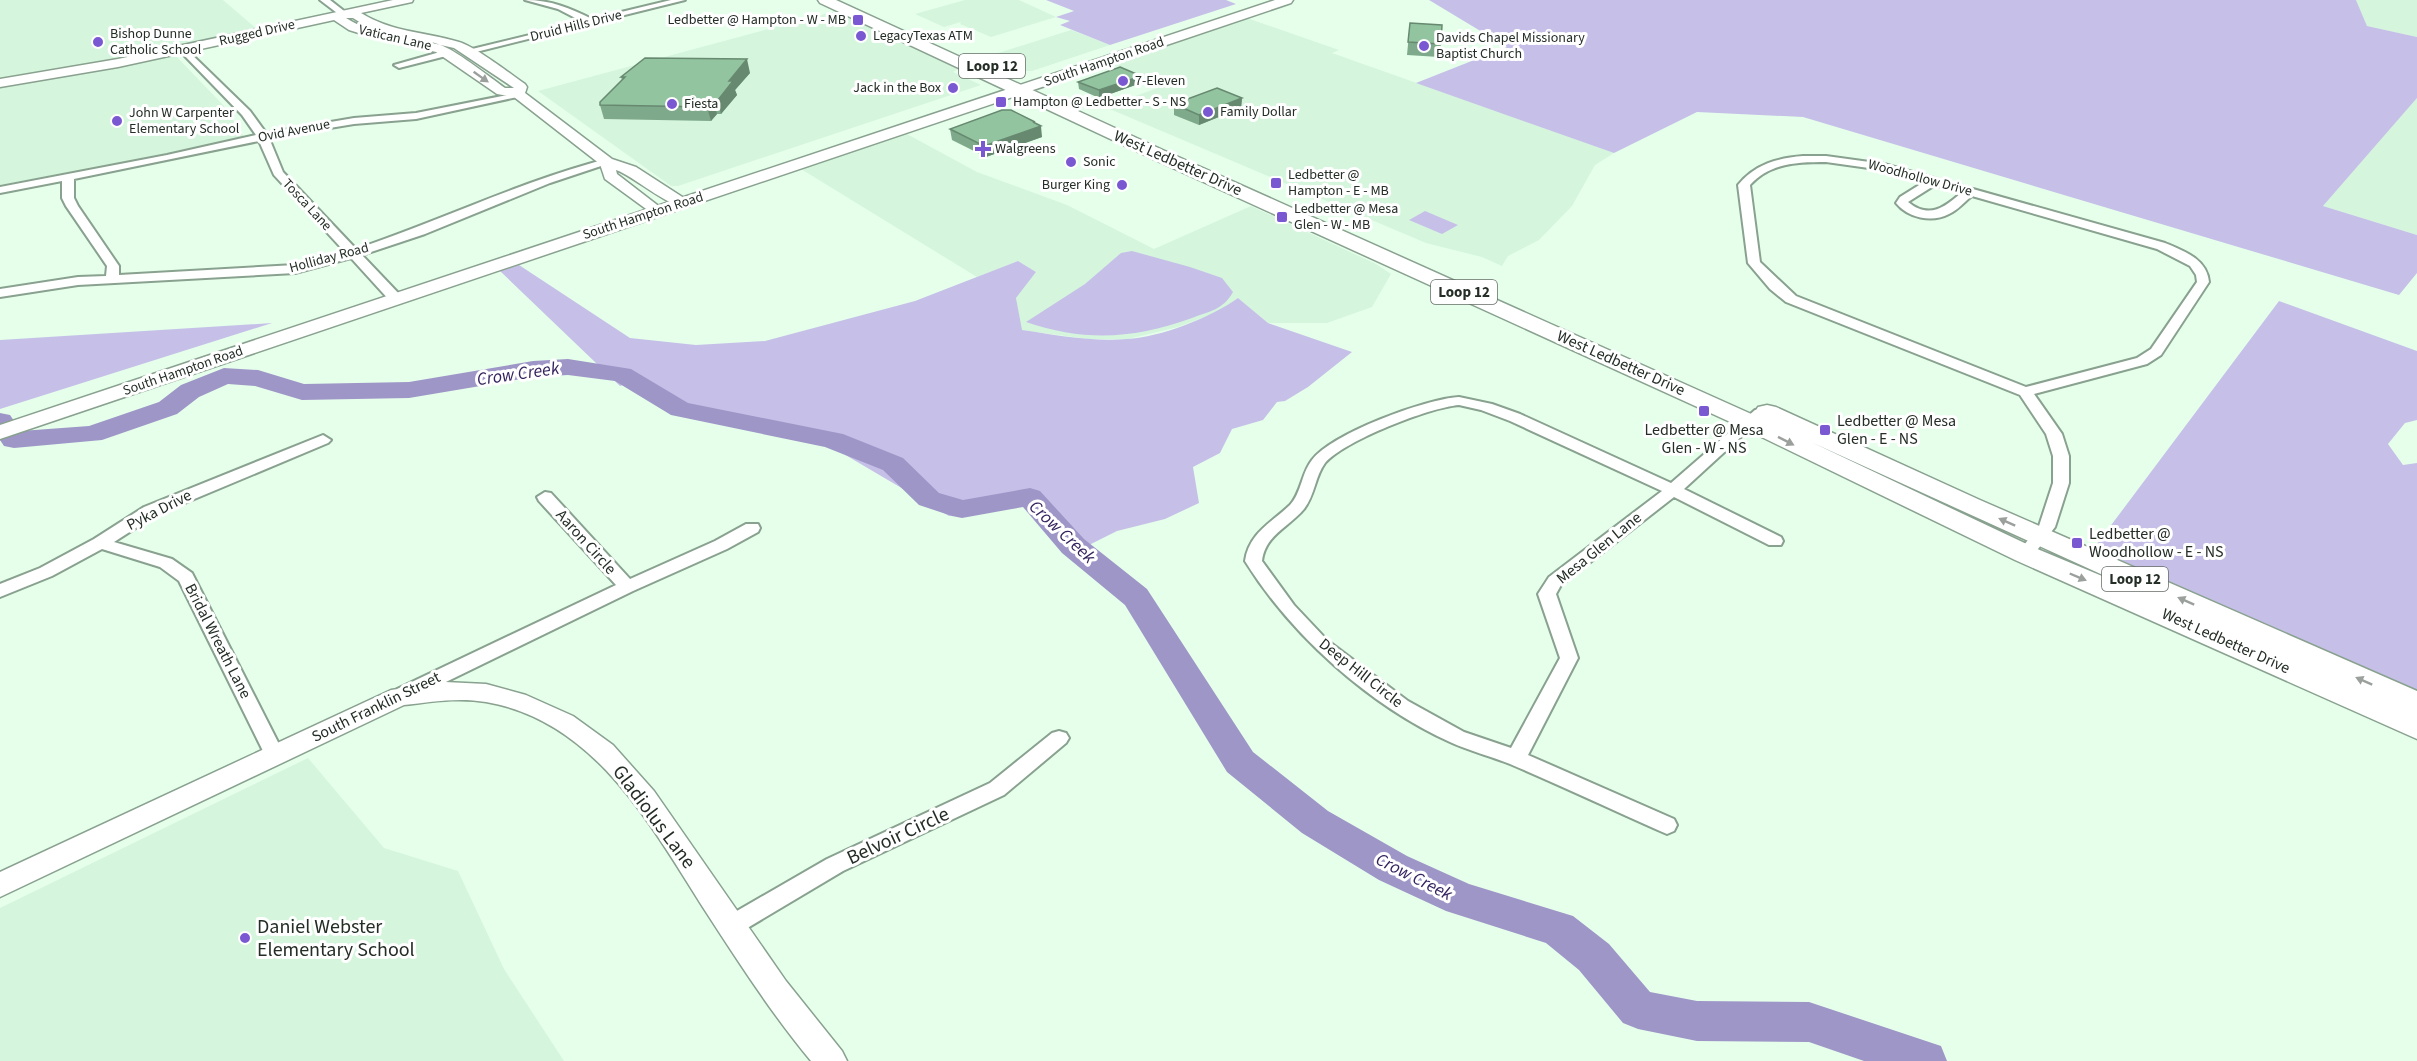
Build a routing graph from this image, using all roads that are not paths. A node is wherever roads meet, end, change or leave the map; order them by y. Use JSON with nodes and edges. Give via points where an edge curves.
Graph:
{"nodes":[{"id":1,"x":324,"y":0,"type":"edge"},
{"id":2,"x":408,"y":0,"type":"edge"},
{"id":3,"x":529,"y":0,"type":"edge"},
{"id":4,"x":681,"y":0,"type":"edge"},
{"id":5,"x":825,"y":0,"type":"edge"},
{"id":6,"x":848,"y":0,"type":"edge"},
{"id":7,"x":1262,"y":0,"type":"edge"},
{"id":8,"x":1287,"y":0,"type":"edge"},
{"id":9,"x":1238,"y":12,"type":"junction"},
{"id":10,"x":344,"y":14,"type":"junction"},
{"id":11,"x":591,"y":22,"type":"junction"},
{"id":12,"x":931,"y":38,"type":"junction"},
{"id":13,"x":913,"y":42,"type":"junction"},
{"id":14,"x":184,"y":50,"type":"junction"},
{"id":15,"x":471,"y":52,"type":"junction"},
{"id":16,"x":447,"y":53,"type":"junction"},
{"id":17,"x":399,"y":65,"type":"dead end"},
{"id":18,"x":0,"y":83,"type":"edge"},
{"id":19,"x":1021,"y":85,"type":"junction"},
{"id":20,"x":518,"y":94,"type":"junction"},
{"id":21,"x":263,"y":137,"type":"junction"},
{"id":22,"x":1168,"y":151,"type":"junction"},
{"id":23,"x":607,"y":162,"type":"junction"},
{"id":24,"x":68,"y":178,"type":"junction"},
{"id":25,"x":1933,"y":181,"type":"junction"},
{"id":26,"x":0,"y":190,"type":"edge"},
{"id":27,"x":1969,"y":192,"type":"junction"},
{"id":28,"x":676,"y":200,"type":"junction"},
{"id":29,"x":653,"y":207,"type":"junction"},
{"id":30,"x":1276,"y":207,"type":"junction"},
{"id":31,"x":1350,"y":227,"type":"junction"},
{"id":32,"x":1379,"y":253,"type":"junction"},
{"id":33,"x":352,"y":254,"type":"junction"},
{"id":34,"x":1444,"y":269,"type":"junction"},
{"id":35,"x":112,"y":279,"type":"junction"},
{"id":36,"x":0,"y":293,"type":"edge"},
{"id":37,"x":392,"y":294,"type":"junction"},
{"id":38,"x":2025,"y":392,"type":"junction"},
{"id":39,"x":53,"y":407,"type":"junction"},
{"id":40,"x":0,"y":416,"type":"edge"},
{"id":41,"x":1756,"y":416,"type":"junction"},
{"id":42,"x":0,"y":432,"type":"edge"},
{"id":43,"x":323,"y":440,"type":"dead end"},
{"id":44,"x":1674,"y":489,"type":"junction"},
{"id":45,"x":545,"y":497,"type":"dead end"},
{"id":46,"x":752,"y":528,"type":"dead end"},
{"id":47,"x":1775,"y":541,"type":"dead end"},
{"id":48,"x":100,"y":543,"type":"junction"},
{"id":49,"x":2032,"y":545,"type":"junction"},
{"id":50,"x":627,"y":587,"type":"junction"},
{"id":51,"x":0,"y":591,"type":"edge"},
{"id":52,"x":400,"y":696,"type":"junction"},
{"id":53,"x":2417,"y":704,"type":"edge"},
{"id":54,"x":2417,"y":726,"type":"edge"},
{"id":55,"x":1059,"y":738,"type":"dead end"},
{"id":56,"x":275,"y":756,"type":"junction"},
{"id":57,"x":1516,"y":758,"type":"junction"},
{"id":58,"x":1667,"y":825,"type":"dead end"},
{"id":59,"x":0,"y":885,"type":"edge"},
{"id":60,"x":731,"y":926,"type":"junction"},
{"id":61,"x":831,"y":1061,"type":"edge"}],
"edges":[{"from":1,"to":10,"type":"street","name":"Vatican Lane"},
{"from":2,"to":10,"type":"street","name":"Rugged Drive"},
{"from":3,"to":11,"type":"street","via":[[561,7]]},
{"from":4,"to":11,"type":"street","name":"Druid Hills Drive"},
{"from":5,"to":13,"type":"main road","name":"West Ledbetter Drive","number":"Loop 12"},
{"from":6,"to":12,"type":"main road","name":"West Ledbetter Drive","number":"Loop 12"},
{"from":7,"to":9,"type":"main road","name":"South Hampton Road"},
{"from":8,"to":9,"type":"main road","name":"South Hampton Road"},
{"from":9,"to":19,"type":"main road","name":"South Hampton Road"},
{"from":10,"to":14,"type":"street","name":"Rugged Drive"},
{"from":10,"to":15,"type":"street","name":"Vatican Lane","via":[[356,15],[387,30],[442,40]]},
{"from":10,"to":16,"type":"street","name":"Vatican Lane","via":[[339,19],[353,28],[427,44]]},
{"from":11,"to":15,"type":"street","name":"Druid Hills Drive"},
{"from":12,"to":13,"type":"main road"},
{"from":12,"to":19,"type":"main road","name":"West Ledbetter Drive","number":"Loop 12"},
{"from":13,"to":19,"type":"main road","name":"West Ledbetter Drive","number":"Loop 12"},
{"from":14,"to":18,"type":"street","name":"Rugged Drive"},
{"from":14,"to":21,"type":"street","name":"Tosca Lane","via":[[236,100]]},
{"from":15,"to":16,"type":"street"},
{"from":15,"to":20,"type":"street","name":"Vatican Lane","via":[[521,87]]},
{"from":16,"to":17,"type":"street"},
{"from":16,"to":20,"type":"street","name":"Vatican Lane","one_way":true,"via":[[501,91]]},
{"from":19,"to":22,"type":"main road","name":"West Ledbetter Drive","number":"Loop 12"},
{"from":19,"to":28,"type":"main road","name":"South Hampton Road"},
{"from":20,"to":21,"type":"street","name":"Ovid Avenue","via":[[444,111],[331,123]]},
{"from":20,"to":23,"type":"street","name":"Vatican Lane"},
{"from":21,"to":24,"type":"street","name":"Ovid Avenue"},
{"from":21,"to":33,"type":"street","name":"Tosca Lane","via":[[275,170]]},
{"from":22,"to":30,"type":"main road","name":"West Ledbetter Drive","number":"Loop 12"},
{"from":22,"to":31,"type":"main road","name":"West Ledbetter Drive","number":"Loop 12"},
{"from":23,"to":28,"type":"street","name":"Vatican Lane","via":[[631,170]]},
{"from":23,"to":29,"type":"street","name":"Vatican Lane","via":[[609,176]]},
{"from":23,"to":33,"type":"street","name":"Holliday Road"},
{"from":24,"to":26,"type":"street","name":"Ovid Avenue"},
{"from":24,"to":35,"type":"street","via":[[68,198],[113,266]]},
{"from":25,"to":27,"type":"street","name":"Woodhollow Drive"},
{"from":25,"to":27,"type":"street","via":[[1904,199],[1904,206],[1923,214],[1943,213]]},
{"from":25,"to":38,"type":"street","name":"Woodhollow Drive","via":[[1841,160],[1791,160],[1762,168],[1744,185],[1754,263],[1791,299]]},
{"from":27,"to":38,"type":"street","name":"Woodhollow Drive","via":[[2162,246],[2197,265],[2204,275],[2156,352],[2142,361]]},
{"from":28,"to":29,"type":"main road","name":"South Hampton Road"},
{"from":29,"to":37,"type":"main road","name":"South Hampton Road"},
{"from":30,"to":31,"type":"main road","via":[[1319,223]]},
{"from":30,"to":32,"type":"main road","name":"West Ledbetter Drive","number":"Loop 12"},
{"from":31,"to":34,"type":"main road","name":"West Ledbetter Drive","number":"Loop 12"},
{"from":32,"to":34,"type":"main road","via":[[1390,251]]},
{"from":32,"to":41,"type":"main road","name":"West Ledbetter Drive","number":"Loop 12"},
{"from":33,"to":35,"type":"street","name":"Holliday Road","via":[[275,271]]},
{"from":33,"to":37,"type":"street","name":"Tosca Lane"},
{"from":34,"to":41,"type":"main road","name":"West Ledbetter Drive","number":"Loop 12"},
{"from":35,"to":36,"type":"street","name":"Holliday Road"},
{"from":37,"to":39,"type":"main road","name":"South Hampton Road"},
{"from":38,"to":49,"type":"street","via":[[2054,434],[2061,456],[2061,483],[2047,527]]},
{"from":39,"to":40,"type":"main road","name":"South Hampton Road"},
{"from":39,"to":42,"type":"main road","name":"South Hampton Road"},
{"from":41,"to":44,"type":"street","name":"Mesa Glen Lane"},
{"from":41,"to":49,"type":"main road","name":"West Ledbetter Drive","number":"Loop 12"},
{"from":43,"to":48,"type":"street","name":"Pyka Drive","via":[[150,511]]},
{"from":44,"to":47,"type":"street"},
{"from":44,"to":57,"type":"street","name":"Mesa Glen Lane","via":[[1555,581],[1547,594],[1569,658]]},
{"from":44,"to":57,"type":"street","name":"Deep Hill Circle","via":[[1551,433],[1458,400],[1381,425],[1333,450],[1319,460],[1303,500],[1260,541],[1253,561],[1321,645],[1401,705],[1457,737]]},
{"from":45,"to":50,"type":"street","name":"Aaron Circle"},
{"from":46,"to":50,"type":"street","name":"South Franklin Street"},
{"from":48,"to":51,"type":"street","name":"Pyka Drive"},
{"from":48,"to":56,"type":"street","name":"Bridal Wreath Lane","via":[[166,563],[186,577]]},
{"from":53,"to":49,"type":"main road","name":"West Ledbetter Drive","number":"Loop 12","one_way":true},
{"from":49,"to":54,"type":"main road","name":"West Ledbetter Drive","number":"Loop 12","one_way":true,"via":[[2214,635]]},
{"from":50,"to":52,"type":"street","name":"South Franklin Street"},
{"from":52,"to":56,"type":"street","name":"South Franklin Street"},
{"from":52,"to":60,"type":"street","name":"Gladiolus Lane","via":[[473,691],[558,717],[589,738],[652,808]]},
{"from":55,"to":60,"type":"street","name":"Belvoir Circle","via":[[997,789],[835,865]]},
{"from":56,"to":59,"type":"street","name":"South Franklin Street"},
{"from":57,"to":58,"type":"street","name":"Deep Hill Circle"},
{"from":60,"to":61,"type":"street","name":"Gladiolus Lane"}]}
